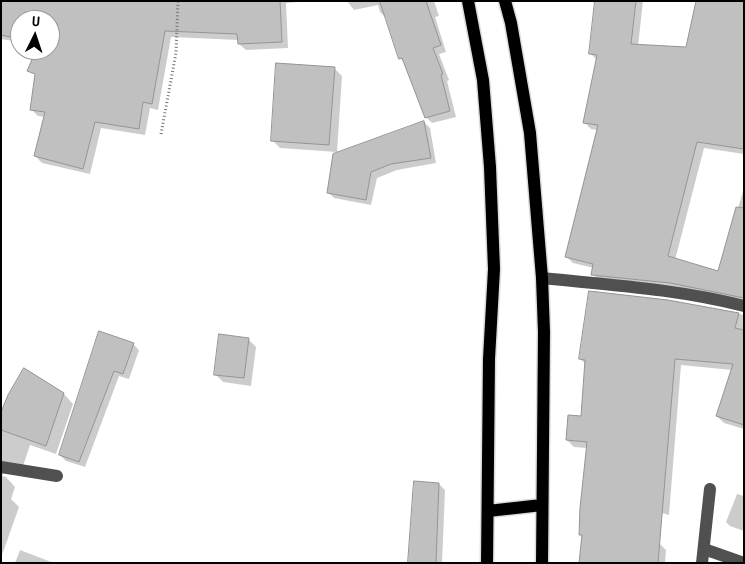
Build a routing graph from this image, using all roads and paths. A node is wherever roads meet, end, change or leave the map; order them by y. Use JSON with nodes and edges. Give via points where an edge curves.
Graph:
{"nodes":[{"id":1,"x":178,"y":1,"type":"edge"},
{"id":2,"x":468,"y":1,"type":"edge"},
{"id":3,"x":505,"y":1,"type":"edge"},
{"id":4,"x":161,"y":134,"type":"dead end"},
{"id":5,"x":542,"y":278,"type":"junction"},
{"id":6,"x":744,"y":306,"type":"edge"},
{"id":7,"x":1,"y":467,"type":"edge"},
{"id":8,"x":57,"y":476,"type":"dead end"},
{"id":9,"x":710,"y":489,"type":"dead end"},
{"id":10,"x":542,"y":505,"type":"junction"},
{"id":11,"x":488,"y":510,"type":"junction"},
{"id":12,"x":704,"y":549,"type":"junction"},
{"id":13,"x":487,"y":563,"type":"edge"},
{"id":14,"x":542,"y":563,"type":"edge"},
{"id":15,"x":702,"y":563,"type":"edge"},
{"id":16,"x":744,"y":563,"type":"edge"}],
"edges":[{"from":1,"to":4,"type":"path","via":[[176,53]]},
{"from":2,"to":11,"type":"main road","via":[[483,80],[494,268],[489,359]]},
{"from":3,"to":5,"type":"main road","via":[[530,133]]},
{"from":5,"to":6,"type":"street","via":[[659,290]]},
{"from":5,"to":10,"type":"main road"},
{"from":7,"to":8,"type":"street"},
{"from":9,"to":12,"type":"street"},
{"from":10,"to":11,"type":"main road"},
{"from":10,"to":14,"type":"main road"},
{"from":11,"to":13,"type":"main road"},
{"from":12,"to":15,"type":"street"},
{"from":12,"to":16,"type":"street"}]}
